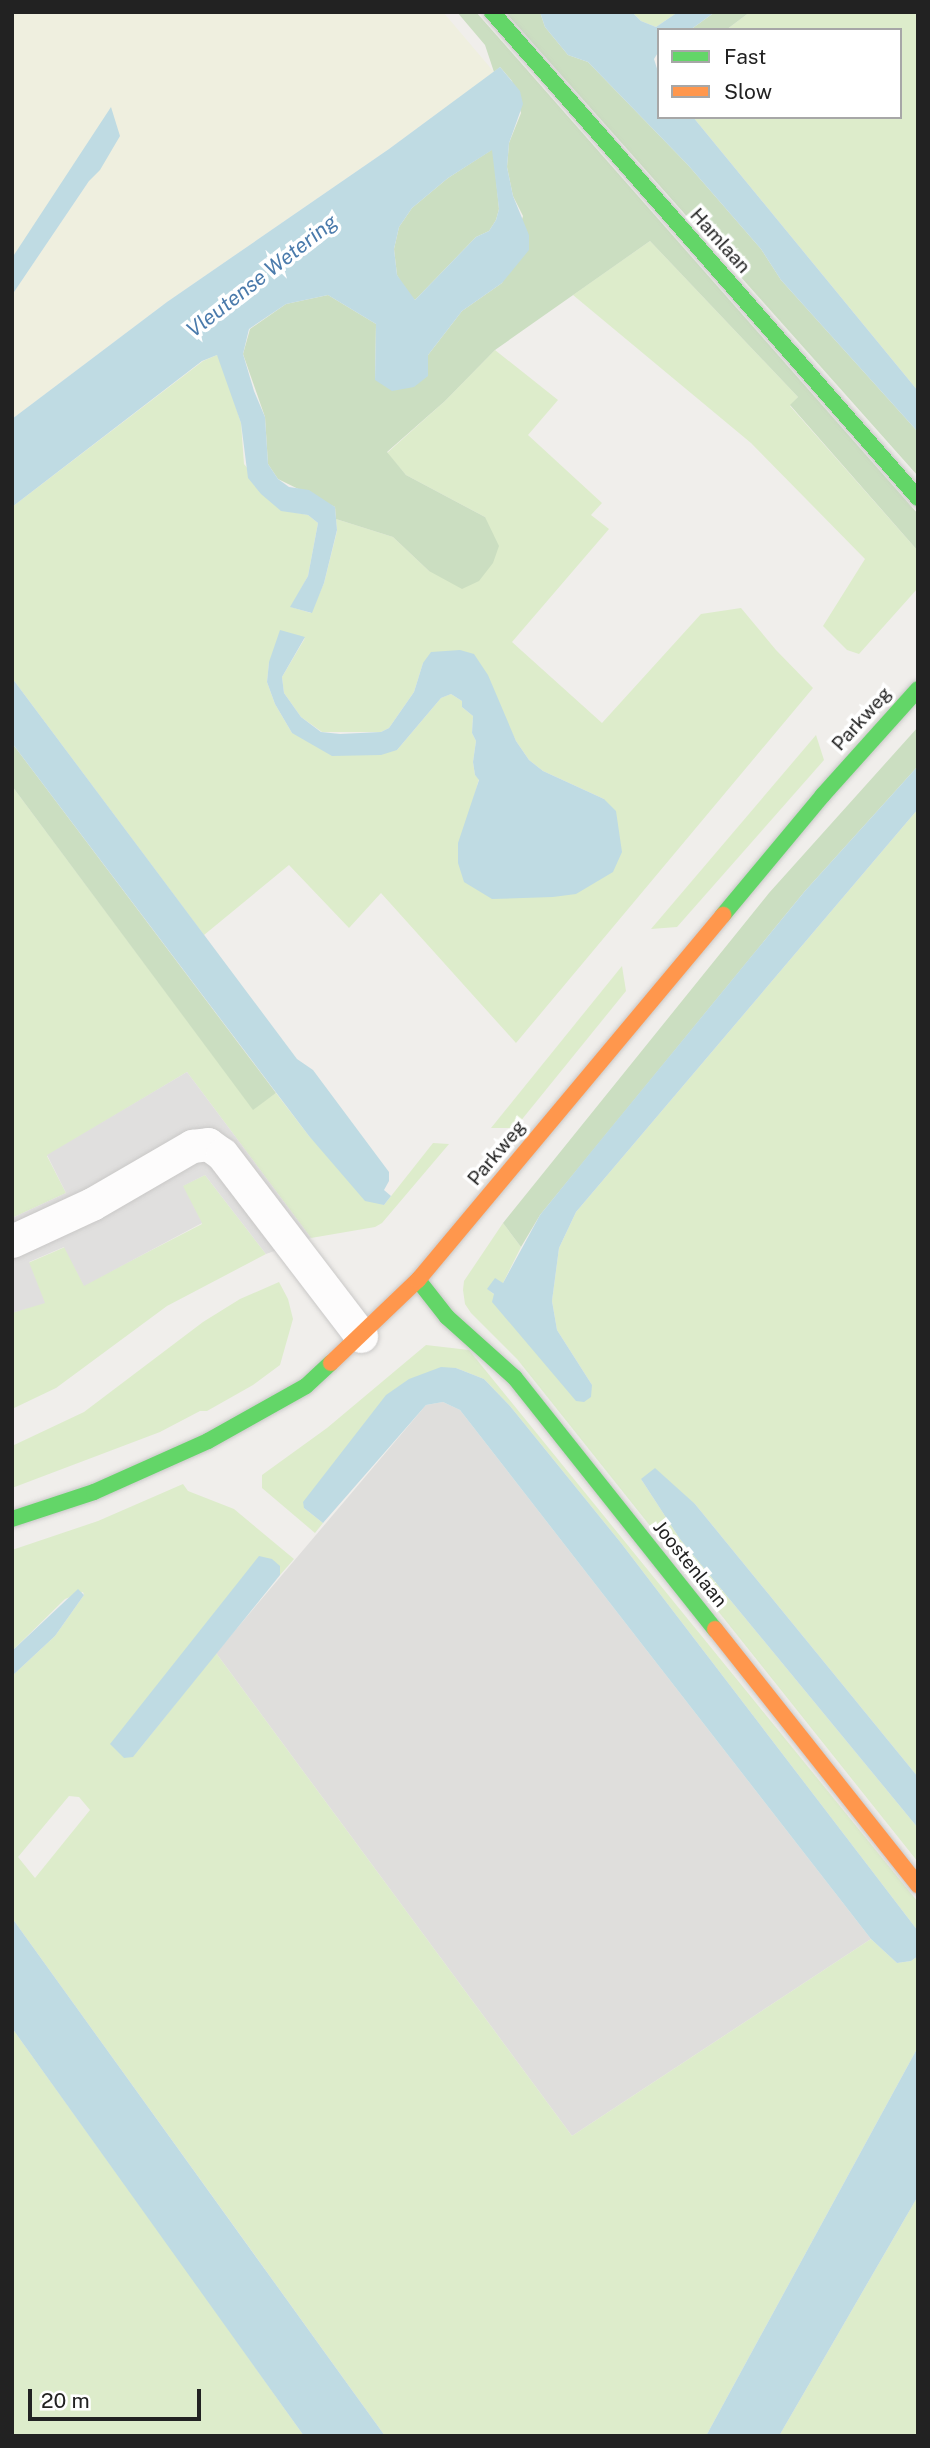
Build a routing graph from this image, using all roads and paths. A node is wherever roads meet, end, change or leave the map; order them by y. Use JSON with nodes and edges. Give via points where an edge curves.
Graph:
{"nodes":[{"id":1,"x":492,"y":12,"type":"edge"},
{"id":2,"x":918,"y":498,"type":"edge"},
{"id":3,"x":918,"y":689,"type":"edge"},
{"id":4,"x":12,"y":1241,"type":"edge"},
{"id":5,"x":418,"y":1280,"type":"junction"},
{"id":6,"x":361,"y":1336,"type":"junction"},
{"id":7,"x":12,"y":1519,"type":"edge"},
{"id":8,"x":918,"y":1885,"type":"edge"}],
"edges":[{"from":1,"to":2,"type":"street","name":"Hamlaan"},
{"from":3,"to":5,"type":"street","name":"Parkweg","via":[[823,795]]},
{"from":4,"to":6,"type":"lane","via":[[92,1205],[192,1146],[208,1144],[222,1154]]},
{"from":5,"to":6,"type":"street","name":"Parkweg"},
{"from":5,"to":8,"type":"street","name":"Joostenlaan","via":[[447,1317],[515,1377]]},
{"from":6,"to":7,"type":"street","name":"Parkweg","via":[[306,1386],[208,1441],[94,1492]]}]}
